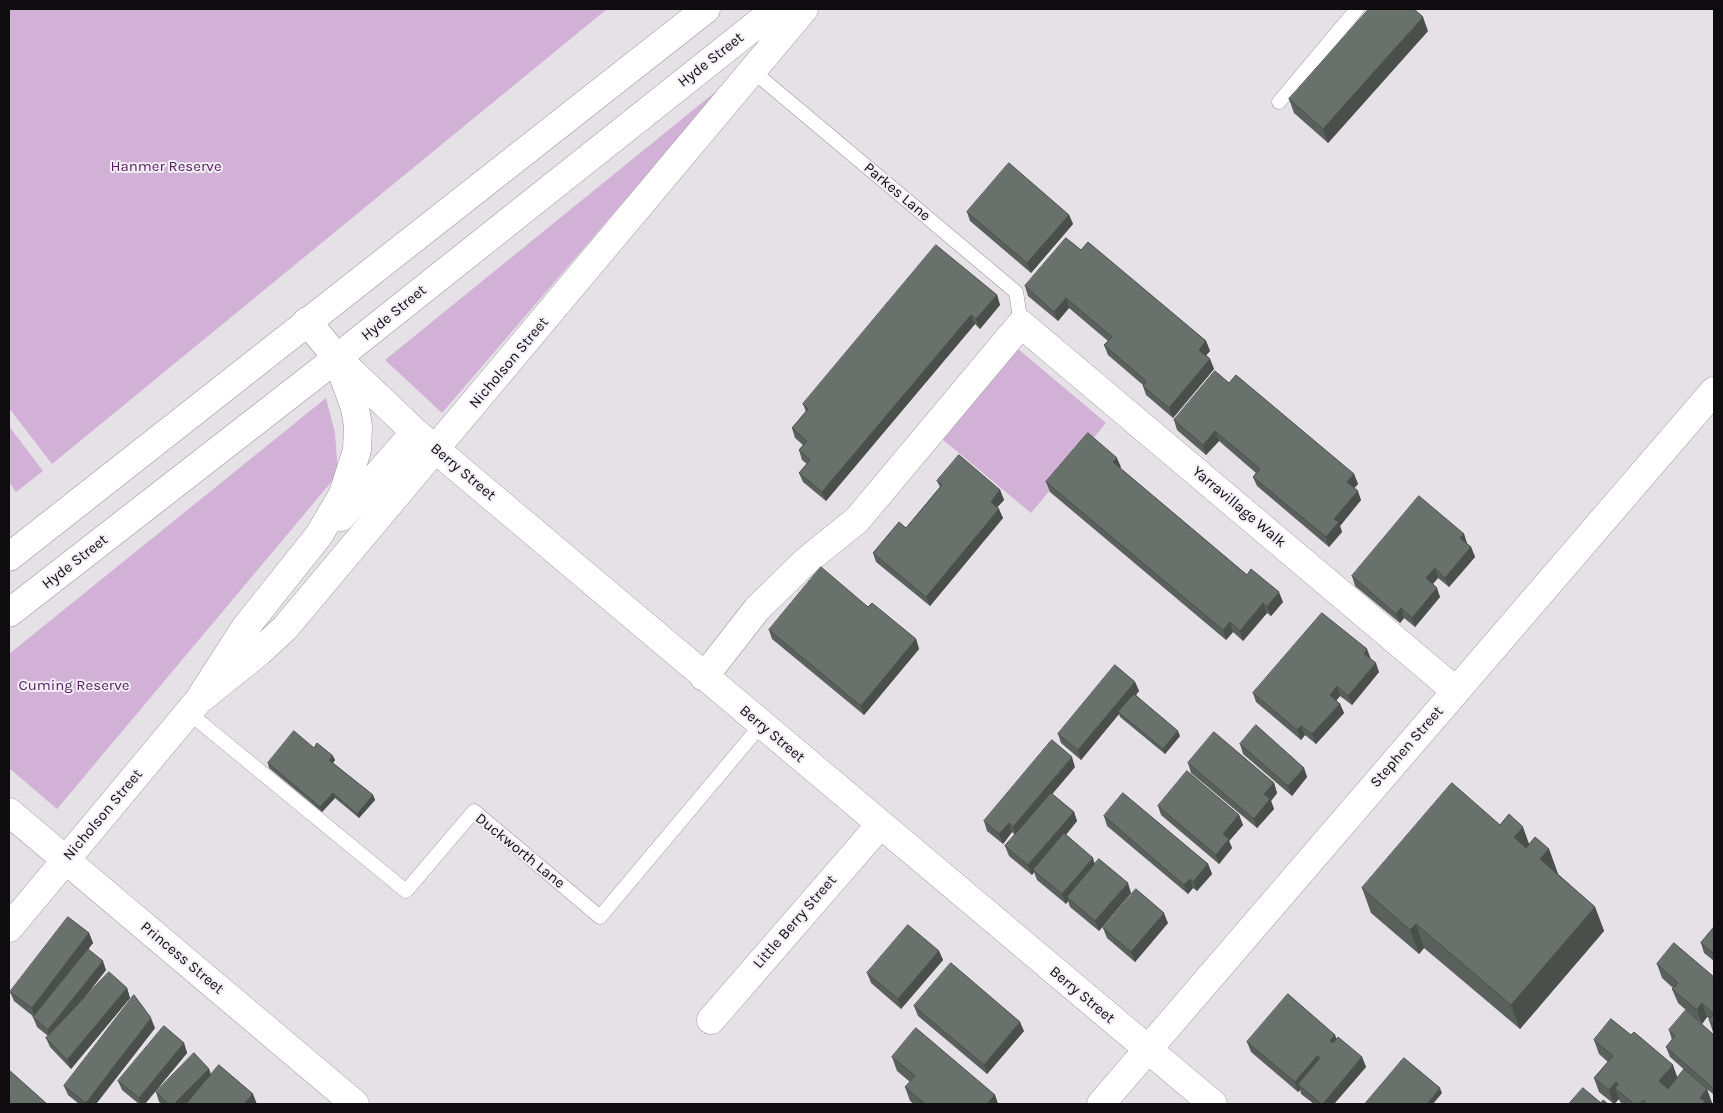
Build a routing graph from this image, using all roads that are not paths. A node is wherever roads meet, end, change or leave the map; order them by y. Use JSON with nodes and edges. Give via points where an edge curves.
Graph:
{"nodes":[{"id":1,"x":706,"y":9,"type":"edge"},
{"id":2,"x":776,"y":9,"type":"edge"},
{"id":3,"x":804,"y":9,"type":"edge"},
{"id":4,"x":1357,"y":9,"type":"edge"},
{"id":5,"x":754,"y":72,"type":"junction"},
{"id":6,"x":1279,"y":102,"type":"dead end"},
{"id":7,"x":308,"y":321,"type":"junction"},
{"id":8,"x":1022,"y":324,"type":"junction"},
{"id":9,"x":337,"y":358,"type":"junction"},
{"id":10,"x":1714,"y":391,"type":"edge"},
{"id":11,"x":415,"y":432,"type":"junction"},
{"id":12,"x":436,"y":450,"type":"junction"},
{"id":13,"x":9,"y":557,"type":"edge"},
{"id":14,"x":286,"y":577,"type":"junction"},
{"id":15,"x":9,"y":613,"type":"edge"},
{"id":16,"x":704,"y":677,"type":"junction"},
{"id":17,"x":1456,"y":691,"type":"junction"},
{"id":18,"x":193,"y":707,"type":"junction"},
{"id":19,"x":761,"y":725,"type":"junction"},
{"id":20,"x":9,"y":812,"type":"edge"},
{"id":21,"x":880,"y":825,"type":"junction"},
{"id":22,"x":65,"y":860,"type":"junction"},
{"id":23,"x":9,"y":928,"type":"edge"},
{"id":24,"x":710,"y":1020,"type":"dead end"},
{"id":25,"x":1147,"y":1050,"type":"junction"},
{"id":26,"x":355,"y":1104,"type":"edge"},
{"id":27,"x":1101,"y":1104,"type":"edge"},
{"id":28,"x":1213,"y":1104,"type":"edge"}],
"edges":[{"from":1,"to":7,"type":"street"},
{"from":2,"to":9,"type":"street","name":"Hyde Street"},
{"from":3,"to":5,"type":"street","name":"Nicholson Street"},
{"from":4,"to":6,"type":"lane"},
{"from":5,"to":8,"type":"lane","name":"Parkes Lane","via":[[1016,292]]},
{"from":5,"to":12,"type":"street","name":"Nicholson Street"},
{"from":7,"to":9,"type":"street"},
{"from":7,"to":13,"type":"street"},
{"from":8,"to":16,"type":"street","via":[[857,520],[805,562],[763,603]]},
{"from":8,"to":17,"type":"street","name":"Yarravillage Walk"},
{"from":9,"to":11,"type":"street","name":"Berry Street"},
{"from":9,"to":14,"type":"street","name":"Nicholson Street","via":[[355,408],[356,458],[338,503]]},
{"from":9,"to":15,"type":"street","name":"Hyde Street"},
{"from":10,"to":17,"type":"street","name":"Stephen Street"},
{"from":11,"to":12,"type":"street","name":"Berry Street"},
{"from":11,"to":14,"type":"street"},
{"from":12,"to":16,"type":"street","name":"Berry Street"},
{"from":12,"to":18,"type":"street","name":"Nicholson Street","via":[[285,628]]},
{"from":14,"to":18,"type":"street","name":"Nicholson Street","via":[[245,628]]},
{"from":16,"to":19,"type":"street","name":"Berry Street"},
{"from":17,"to":25,"type":"street","name":"Stephen Street"},
{"from":18,"to":19,"type":"lane","name":"Duckworth Lane","via":[[406,891],[474,811],[600,917]]},
{"from":18,"to":22,"type":"street","name":"Nicholson Street"},
{"from":19,"to":21,"type":"street","name":"Berry Street"},
{"from":20,"to":22,"type":"street","name":"Princess Street"},
{"from":21,"to":24,"type":"street","name":"Little Berry Street"},
{"from":21,"to":25,"type":"street","name":"Berry Street"},
{"from":22,"to":23,"type":"street","name":"Nicholson Street"},
{"from":22,"to":26,"type":"street","name":"Princess Street"},
{"from":25,"to":27,"type":"street","name":"Stephen Street"},
{"from":25,"to":28,"type":"street","name":"Berry Street"}]}
